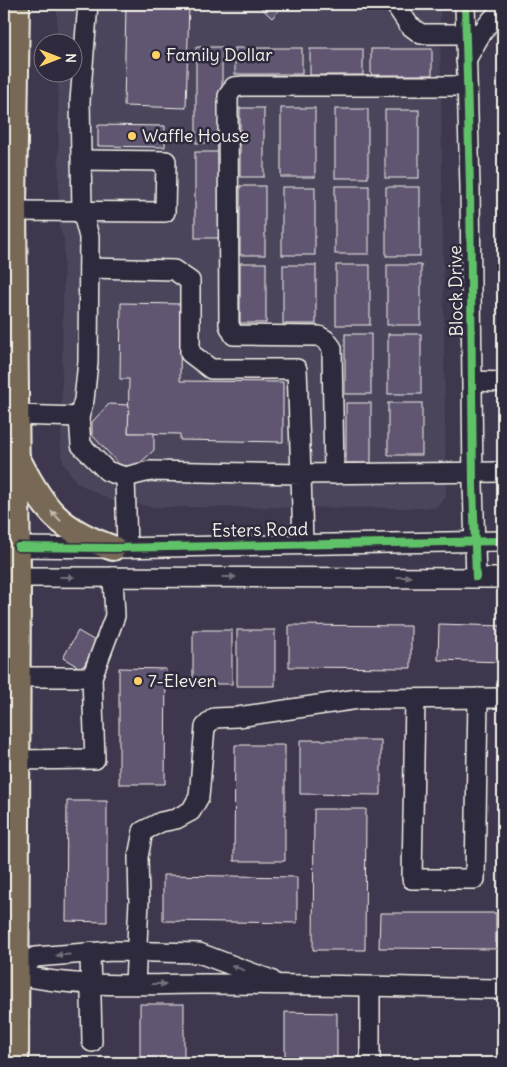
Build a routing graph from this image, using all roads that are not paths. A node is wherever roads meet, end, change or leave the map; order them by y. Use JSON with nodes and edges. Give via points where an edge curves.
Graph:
{"nodes":[{"id":1,"x":17,"y":4,"type":"edge"},
{"id":2,"x":88,"y":4,"type":"edge"},
{"id":3,"x":395,"y":4,"type":"edge"},
{"id":4,"x":464,"y":4,"type":"edge"},
{"id":5,"x":503,"y":10,"type":"edge"},
{"id":6,"x":465,"y":34,"type":"junction"},
{"id":7,"x":466,"y":61,"type":"junction"},
{"id":8,"x":467,"y":86,"type":"junction"},
{"id":9,"x":82,"y":160,"type":"junction"},
{"id":10,"x":10,"y":208,"type":"edge"},
{"id":11,"x":82,"y":210,"type":"junction"},
{"id":12,"x":89,"y":268,"type":"junction"},
{"id":13,"x":472,"y":381,"type":"junction"},
{"id":14,"x":503,"y":382,"type":"edge"},
{"id":15,"x":16,"y":415,"type":"junction"},
{"id":16,"x":79,"y":417,"type":"junction"},
{"id":17,"x":17,"y":456,"type":"junction"},
{"id":18,"x":503,"y":472,"type":"edge"},
{"id":19,"x":473,"y":473,"type":"junction"},
{"id":20,"x":301,"y":474,"type":"junction"},
{"id":21,"x":334,"y":474,"type":"junction"},
{"id":22,"x":126,"y":477,"type":"junction"},
{"id":23,"x":475,"y":541,"type":"junction"},
{"id":24,"x":503,"y":541,"type":"edge"},
{"id":25,"x":303,"y":544,"type":"junction"},
{"id":26,"x":11,"y":548,"type":"edge"},
{"id":27,"x":120,"y":548,"type":"junction"},
{"id":28,"x":11,"y":577,"type":"edge"},
{"id":29,"x":113,"y":577,"type":"junction"},
{"id":30,"x":476,"y":577,"type":"junction"},
{"id":31,"x":503,"y":578,"type":"edge"},
{"id":32,"x":92,"y":677,"type":"junction"},
{"id":33,"x":17,"y":678,"type":"junction"},
{"id":34,"x":478,"y":698,"type":"junction"},
{"id":35,"x":503,"y":698,"type":"edge"},
{"id":36,"x":415,"y":699,"type":"junction"},
{"id":37,"x":16,"y":760,"type":"junction"},
{"id":38,"x":136,"y":952,"type":"junction"},
{"id":39,"x":90,"y":953,"type":"junction"},
{"id":40,"x":10,"y":975,"type":"edge"},
{"id":41,"x":91,"y":983,"type":"junction"},
{"id":42,"x":135,"y":984,"type":"junction"},
{"id":43,"x":284,"y":985,"type":"junction"},
{"id":44,"x":370,"y":987,"type":"junction"},
{"id":45,"x":503,"y":989,"type":"edge"},
{"id":46,"x":92,"y":1042,"type":"dead end"},
{"id":47,"x":16,"y":1063,"type":"edge"},
{"id":48,"x":370,"y":1063,"type":"edge"}],
"edges":[{"from":1,"to":10,"type":"main road"},
{"from":2,"to":9,"type":"street","via":[[80,101]]},
{"from":3,"to":6,"type":"street","via":[[409,25],[421,34]]},
{"from":4,"to":6,"type":"street","name":"Block Drive"},
{"from":5,"to":7,"type":"street","via":[[496,14],[480,36]]},
{"from":6,"to":7,"type":"street","name":"Block Drive"},
{"from":7,"to":8,"type":"street","name":"Block Drive"},
{"from":8,"to":13,"type":"street","name":"Block Drive"},
{"from":8,"to":21,"type":"street","via":[[243,86],[234,87],[228,96],[229,325],[234,335],[319,336],[332,348]]},
{"from":9,"to":11,"type":"street"},
{"from":9,"to":11,"type":"street","via":[[166,161],[165,212]]},
{"from":10,"to":11,"type":"street"},
{"from":10,"to":15,"type":"main road"},
{"from":11,"to":12,"type":"street","via":[[89,237]]},
{"from":12,"to":16,"type":"street","via":[[88,362]]},
{"from":12,"to":20,"type":"street","via":[[174,270],[190,281],[190,353],[211,369],[297,369]]},
{"from":13,"to":14,"type":"street"},
{"from":13,"to":19,"type":"street","name":"Block Drive"},
{"from":15,"to":16,"type":"street"},
{"from":15,"to":17,"type":"main road"},
{"from":16,"to":22,"type":"street","via":[[81,445],[107,471]]},
{"from":17,"to":26,"type":"main road"},
{"from":27,"to":17,"type":"main road","one_way":true,"via":[[89,540],[65,526],[34,490]]},
{"from":18,"to":19,"type":"street"},
{"from":19,"to":21,"type":"street"},
{"from":19,"to":23,"type":"street","name":"Block Drive"},
{"from":20,"to":21,"type":"street"},
{"from":20,"to":22,"type":"street","via":[[150,471]]},
{"from":20,"to":25,"type":"street"},
{"from":22,"to":27,"type":"street"},
{"from":23,"to":24,"type":"street","name":"Esters Road"},
{"from":23,"to":25,"type":"street","name":"Esters Road"},
{"from":23,"to":30,"type":"street","name":"Block Drive"},
{"from":25,"to":27,"type":"street","name":"Esters Road"},
{"from":26,"to":27,"type":"street","name":"Esters Road"},
{"from":26,"to":28,"type":"main road"},
{"from":28,"to":29,"type":"street","one_way":true},
{"from":28,"to":33,"type":"main road"},
{"from":29,"to":30,"type":"street","one_way":true},
{"from":29,"to":32,"type":"street","via":[[115,616]]},
{"from":30,"to":31,"type":"street"},
{"from":32,"to":33,"type":"street"},
{"from":32,"to":37,"type":"street","via":[[95,759]]},
{"from":33,"to":37,"type":"main road"},
{"from":34,"to":35,"type":"street"},
{"from":34,"to":36,"type":"street"},
{"from":34,"to":36,"type":"street","via":[[475,879],[412,879]]},
{"from":36,"to":38,"type":"street","via":[[358,700],[214,718],[205,727],[199,797],[191,811],[143,831],[138,857]]},
{"from":37,"to":40,"type":"main road"},
{"from":38,"to":39,"type":"street"},
{"from":38,"to":42,"type":"street"},
{"from":43,"to":38,"type":"street","one_way":true,"via":[[199,953]]},
{"from":39,"to":40,"type":"street","one_way":true,"via":[[35,957]]},
{"from":39,"to":41,"type":"street"},
{"from":40,"to":41,"type":"street","via":[[43,981]]},
{"from":40,"to":47,"type":"main road"},
{"from":41,"to":42,"type":"street"},
{"from":41,"to":46,"type":"street"},
{"from":42,"to":43,"type":"street","one_way":true},
{"from":43,"to":44,"type":"street"},
{"from":44,"to":45,"type":"street"},
{"from":44,"to":48,"type":"street"}]}
